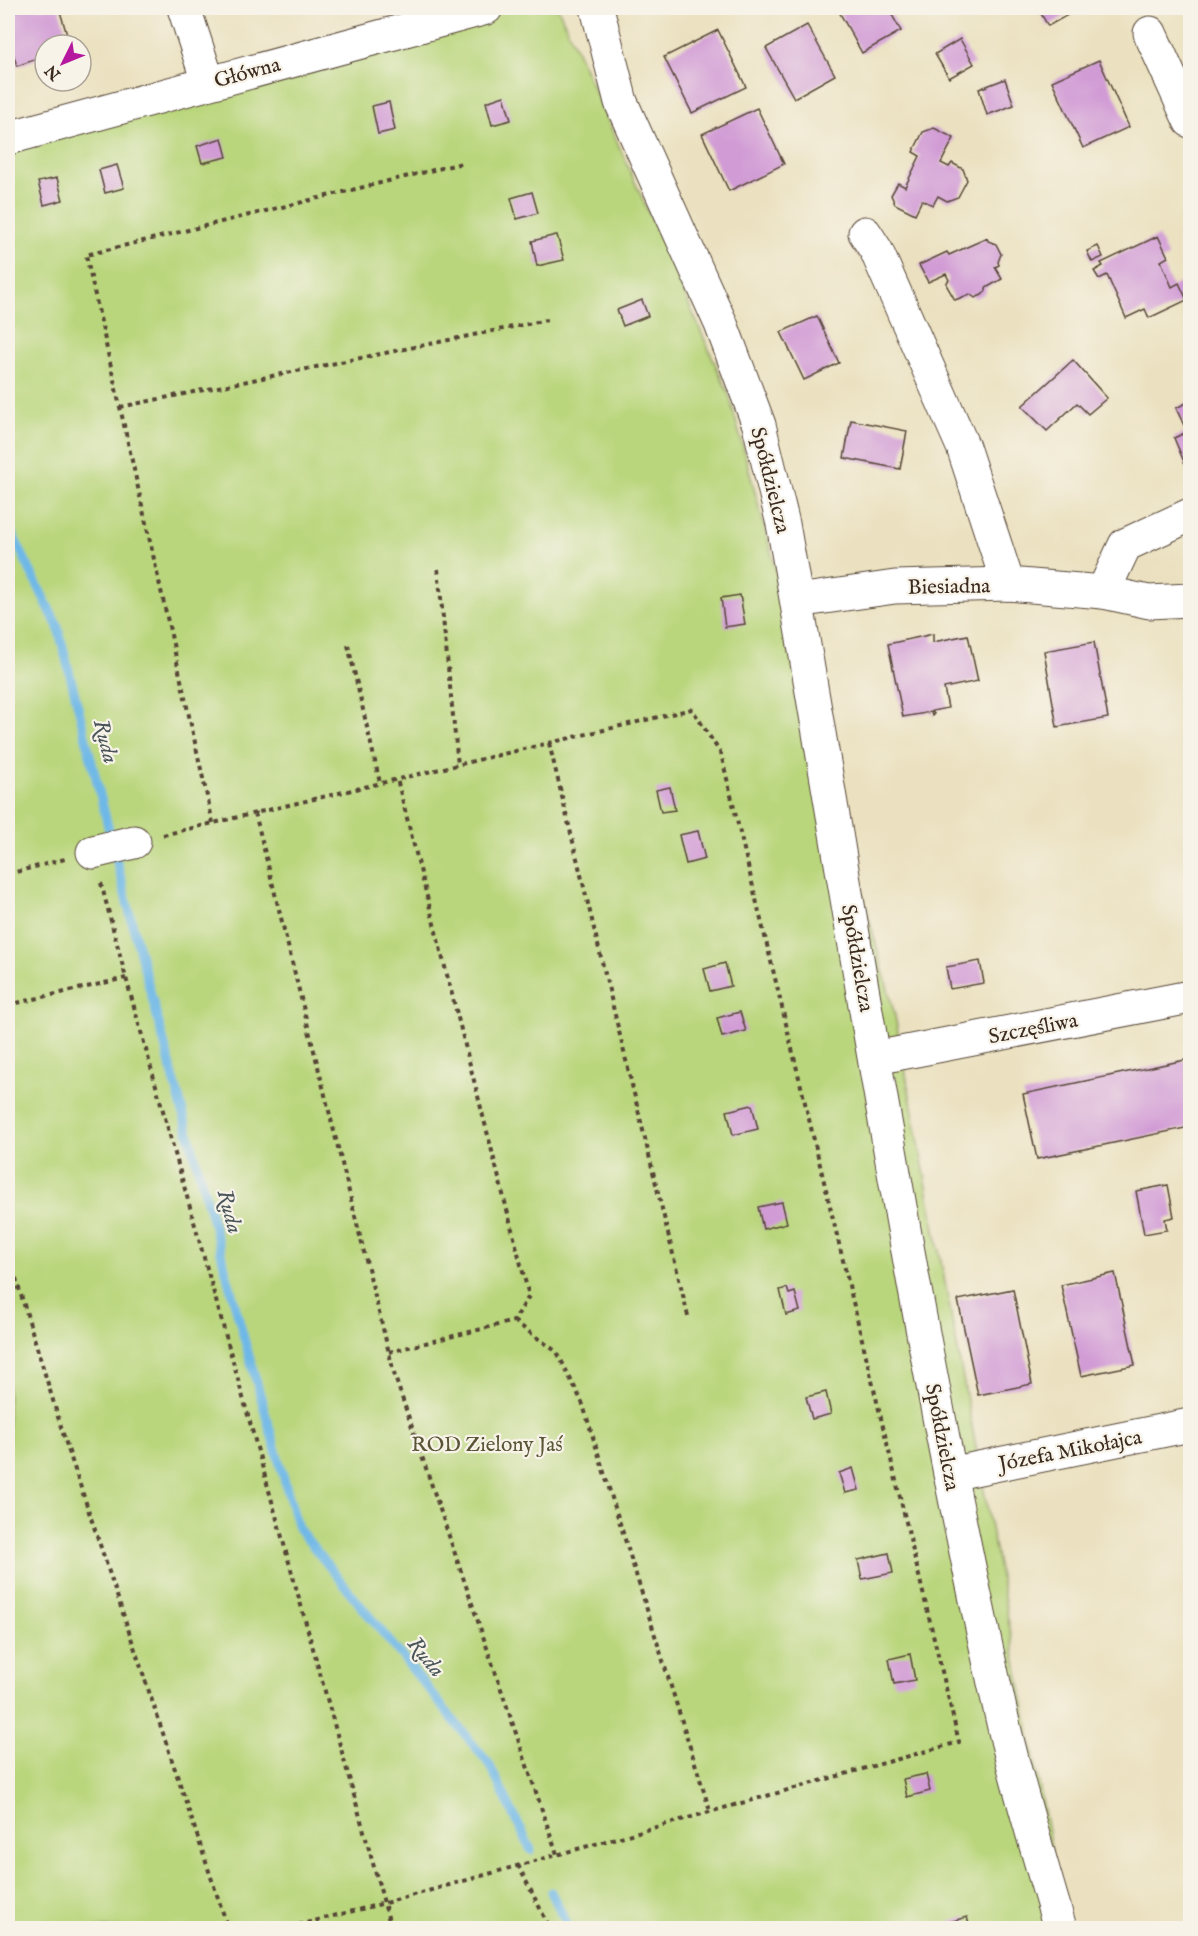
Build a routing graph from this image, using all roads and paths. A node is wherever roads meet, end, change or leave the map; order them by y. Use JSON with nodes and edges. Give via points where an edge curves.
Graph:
{"nodes":[{"id":1,"x":184,"y":8,"type":"edge"},
{"id":2,"x":486,"y":8,"type":"edge"},
{"id":3,"x":597,"y":8,"type":"edge"},
{"id":4,"x":1150,"y":33,"type":"dead end"},
{"id":5,"x":208,"y":82,"type":"junction"},
{"id":6,"x":1191,"y":121,"type":"edge"},
{"id":7,"x":8,"y":138,"type":"edge"},
{"id":8,"x":462,"y":163,"type":"dead end"},
{"id":9,"x":865,"y":233,"type":"dead end"},
{"id":10,"x":547,"y":320,"type":"dead end"},
{"id":11,"x":120,"y":407,"type":"junction"},
{"id":12,"x":1191,"y":515,"type":"edge"},
{"id":13,"x":438,"y":569,"type":"dead end"},
{"id":14,"x":1008,"y":584,"type":"junction"},
{"id":15,"x":1103,"y":592,"type":"junction"},
{"id":16,"x":1191,"y":600,"type":"edge"},
{"id":17,"x":797,"y":601,"type":"junction"},
{"id":18,"x":348,"y":645,"type":"dead end"},
{"id":19,"x":549,"y":743,"type":"junction"},
{"id":20,"x":458,"y":765,"type":"junction"},
{"id":21,"x":397,"y":779,"type":"junction"},
{"id":22,"x":380,"y":783,"type":"junction"},
{"id":23,"x":255,"y":813,"type":"junction"},
{"id":24,"x":213,"y":823,"type":"junction"},
{"id":25,"x":134,"y":842,"type":"joint"},
{"id":26,"x":93,"y":852,"type":"junction"},
{"id":27,"x":8,"y":874,"type":"edge"},
{"id":28,"x":126,"y":978,"type":"junction"},
{"id":29,"x":1191,"y":997,"type":"edge"},
{"id":30,"x":8,"y":1005,"type":"edge"},
{"id":31,"x":875,"y":1058,"type":"junction"},
{"id":32,"x":8,"y":1252,"type":"edge"},
{"id":33,"x":689,"y":1320,"type":"dead end"},
{"id":34,"x":514,"y":1321,"type":"junction"},
{"id":35,"x":389,"y":1352,"type":"junction"},
{"id":36,"x":1191,"y":1425,"type":"edge"},
{"id":37,"x":950,"y":1474,"type":"junction"},
{"id":38,"x":710,"y":1811,"type":"junction"},
{"id":39,"x":557,"y":1854,"type":"junction"},
{"id":40,"x":518,"y":1866,"type":"junction"},
{"id":41,"x":385,"y":1903,"type":"junction"},
{"id":42,"x":228,"y":1929,"type":"edge"},
{"id":43,"x":286,"y":1929,"type":"edge"},
{"id":44,"x":391,"y":1929,"type":"edge"},
{"id":45,"x":550,"y":1929,"type":"edge"},
{"id":46,"x":1060,"y":1929,"type":"edge"}],
"edges":[{"from":1,"to":5,"type":"street"},
{"from":2,"to":5,"type":"street","name":"Główna"},
{"from":3,"to":17,"type":"street","name":"Spółdzielcza","via":[[621,102],[721,324],[759,425]]},
{"from":4,"to":6,"type":"street"},
{"from":5,"to":7,"type":"street","name":"Główna"},
{"from":8,"to":11,"type":"path","via":[[86,255]]},
{"from":9,"to":14,"type":"street","via":[[963,447]]},
{"from":10,"to":11,"type":"path"},
{"from":11,"to":24,"type":"path"},
{"from":12,"to":15,"type":"street","via":[[1125,546]]},
{"from":13,"to":20,"type":"path"},
{"from":14,"to":15,"type":"street","name":"Biesiadna"},
{"from":14,"to":17,"type":"street","name":"Biesiadna","via":[[895,586]]},
{"from":15,"to":16,"type":"street","name":"Biesiadna","via":[[1149,602]]},
{"from":17,"to":31,"type":"street","name":"Spółdzielcza"},
{"from":18,"to":22,"type":"path"},
{"from":19,"to":20,"type":"path"},
{"from":19,"to":33,"type":"path"},
{"from":19,"to":38,"type":"path","via":[[692,709],[721,754],[959,1742]]},
{"from":20,"to":21,"type":"path"},
{"from":21,"to":22,"type":"path"},
{"from":21,"to":34,"type":"path","via":[[529,1296]]},
{"from":22,"to":23,"type":"path"},
{"from":23,"to":24,"type":"path"},
{"from":23,"to":35,"type":"path"},
{"from":24,"to":25,"type":"path"},
{"from":25,"to":26,"type":"street"},
{"from":26,"to":27,"type":"path"},
{"from":26,"to":28,"type":"path"},
{"from":28,"to":30,"type":"path"},
{"from":28,"to":41,"type":"path"},
{"from":29,"to":31,"type":"street","name":"Szczęśliwa"},
{"from":31,"to":37,"type":"street","name":"Spółdzielcza"},
{"from":32,"to":42,"type":"path","via":[[65,1440]]},
{"from":34,"to":35,"type":"path"},
{"from":34,"to":38,"type":"path","via":[[557,1352],[582,1402]]},
{"from":35,"to":39,"type":"path"},
{"from":36,"to":37,"type":"street","name":"Józefa Mikołajca"},
{"from":37,"to":46,"type":"street","name":"Spółdzielcza","via":[[1005,1731]]},
{"from":38,"to":39,"type":"path"},
{"from":39,"to":40,"type":"path"},
{"from":40,"to":41,"type":"path"},
{"from":40,"to":45,"type":"path"},
{"from":41,"to":43,"type":"path"},
{"from":41,"to":44,"type":"path"}]}
